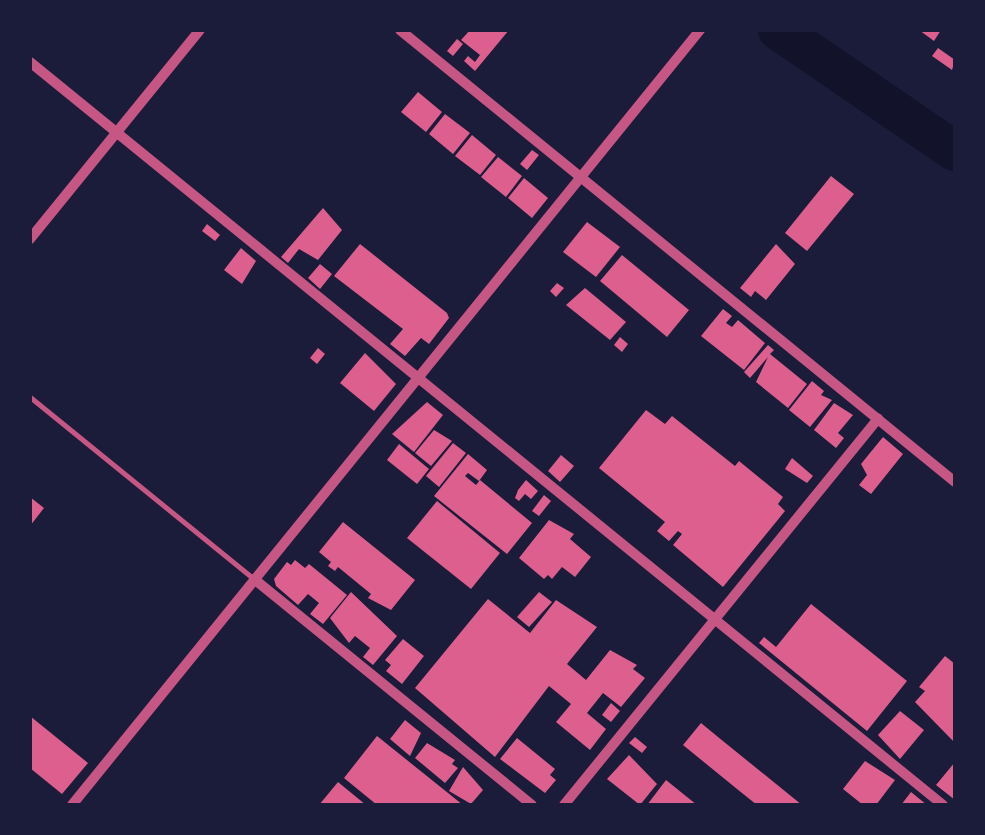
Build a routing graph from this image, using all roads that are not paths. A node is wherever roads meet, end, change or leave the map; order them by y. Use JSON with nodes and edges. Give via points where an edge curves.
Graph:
{"nodes":[{"id":1,"x":200,"y":30,"type":"edge"},
{"id":2,"x":400,"y":30,"type":"edge"},
{"id":3,"x":700,"y":30,"type":"edge"},
{"id":4,"x":30,"y":62,"type":"edge"},
{"id":5,"x":117,"y":132,"type":"junction"},
{"id":6,"x":580,"y":178,"type":"junction"},
{"id":7,"x":30,"y":239,"type":"edge"},
{"id":8,"x":416,"y":376,"type":"junction"},
{"id":9,"x":30,"y":397,"type":"edge"},
{"id":10,"x":878,"y":419,"type":"junction"},
{"id":11,"x":955,"y":482,"type":"edge"},
{"id":12,"x":254,"y":579,"type":"junction"},
{"id":13,"x":716,"y":620,"type":"junction"},
{"id":14,"x":72,"y":805,"type":"edge"},
{"id":15,"x":532,"y":805,"type":"edge"},
{"id":16,"x":564,"y":805,"type":"edge"},
{"id":17,"x":943,"y":805,"type":"edge"}],
"edges":[{"from":1,"to":5,"type":"street"},
{"from":2,"to":6,"type":"street"},
{"from":3,"to":6,"type":"street"},
{"from":4,"to":5,"type":"street"},
{"from":5,"to":7,"type":"street"},
{"from":5,"to":8,"type":"street"},
{"from":6,"to":8,"type":"street"},
{"from":6,"to":10,"type":"street"},
{"from":8,"to":12,"type":"street"},
{"from":8,"to":13,"type":"street"},
{"from":9,"to":12,"type":"lane"},
{"from":10,"to":11,"type":"street"},
{"from":10,"to":13,"type":"street"},
{"from":12,"to":14,"type":"street"},
{"from":12,"to":15,"type":"street"},
{"from":13,"to":16,"type":"street"},
{"from":13,"to":17,"type":"street"}]}
